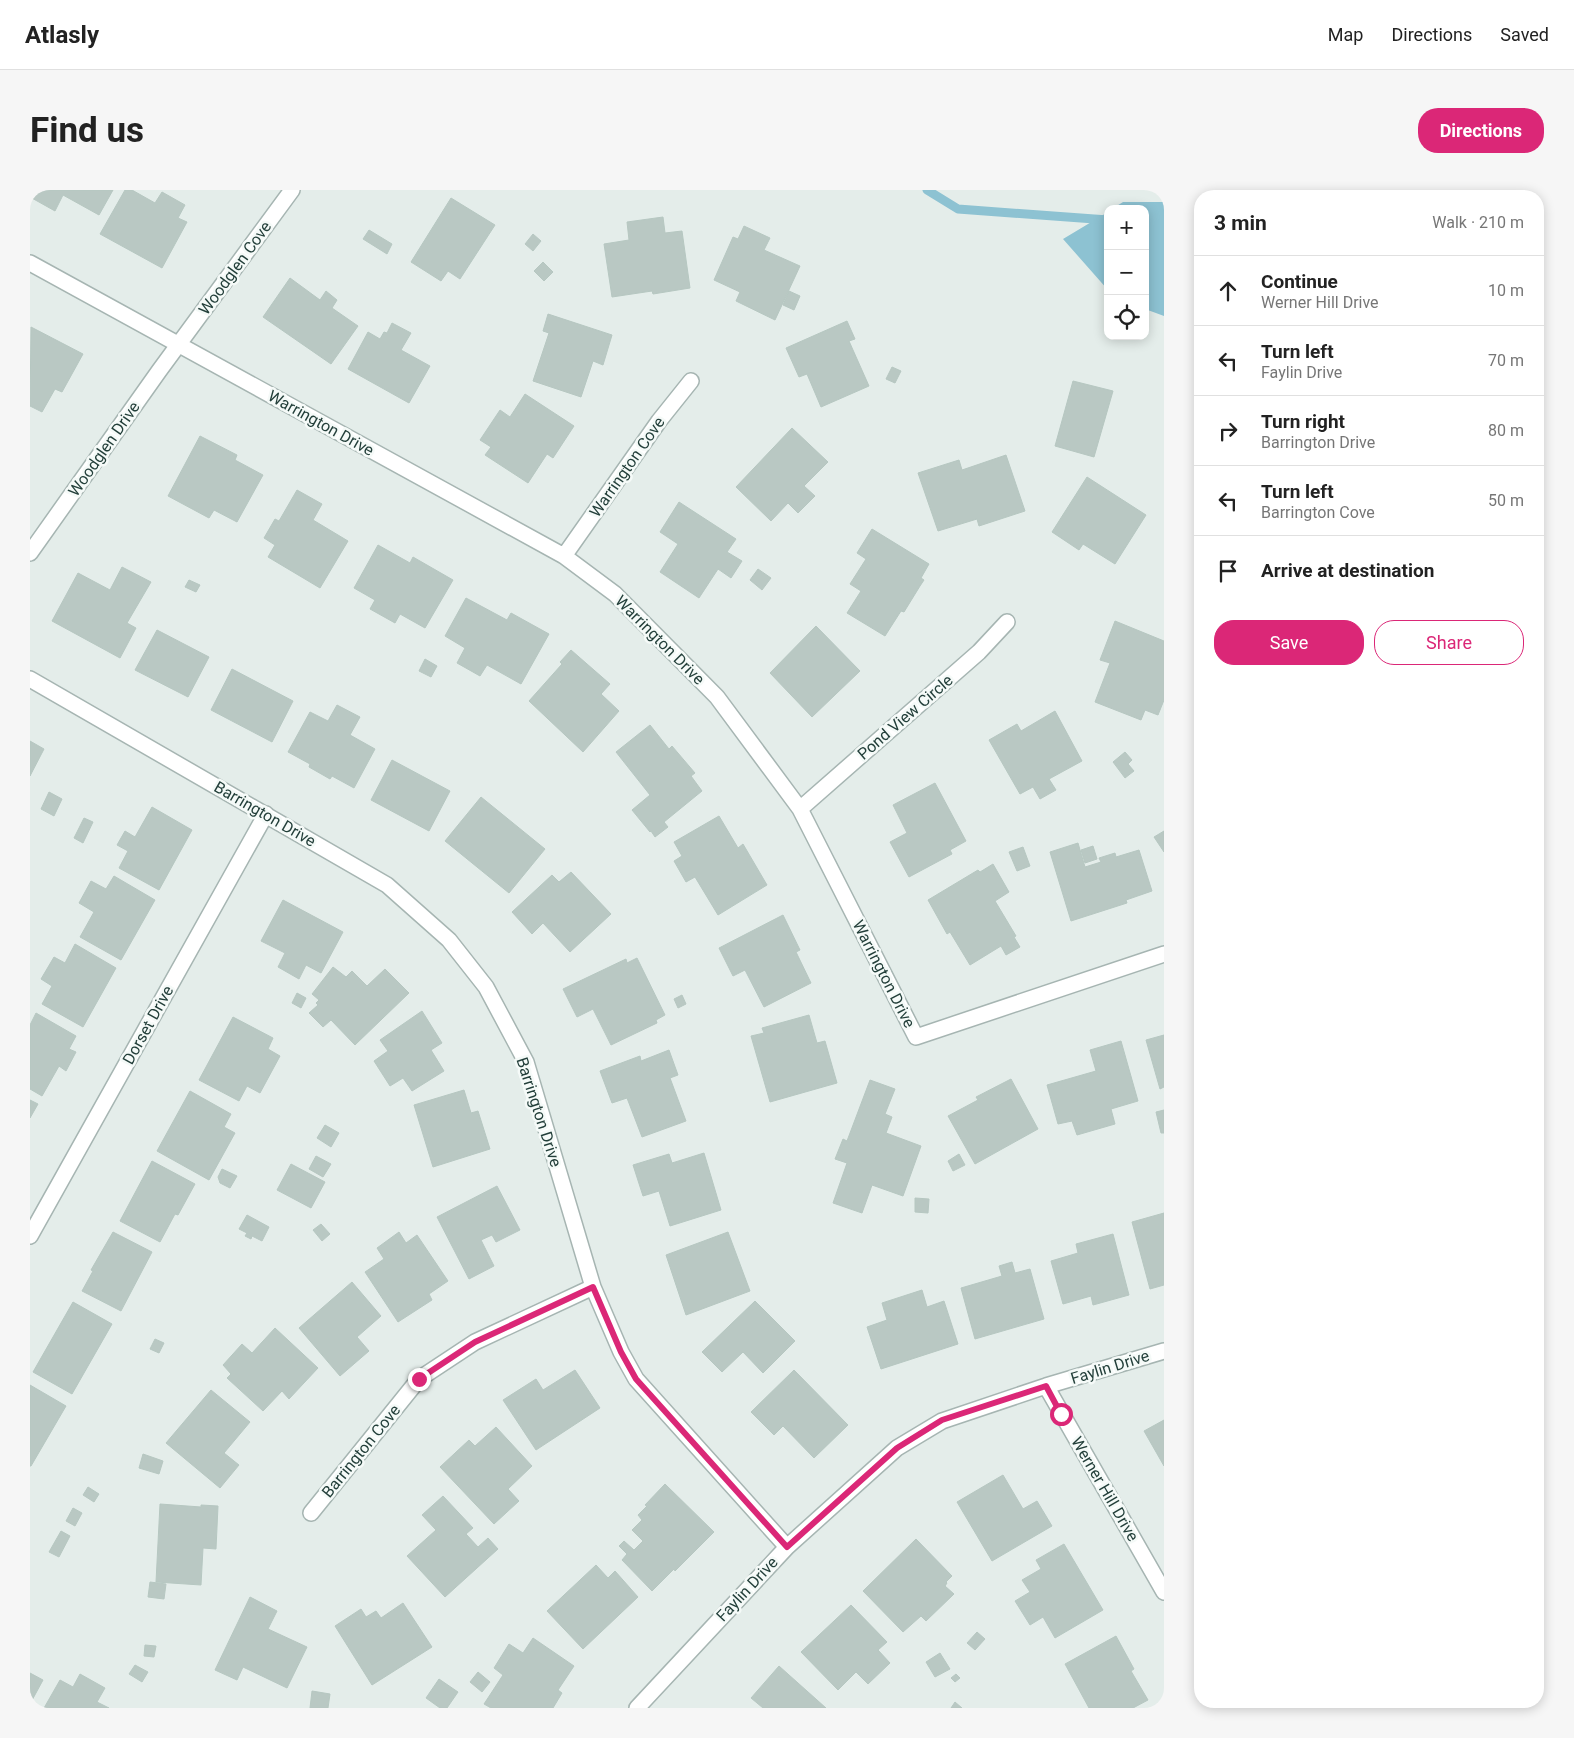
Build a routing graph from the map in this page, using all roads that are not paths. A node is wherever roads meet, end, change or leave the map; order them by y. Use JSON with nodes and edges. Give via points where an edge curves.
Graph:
{"nodes":[{"id":1,"x":292,"y":190,"type":"edge"},
{"id":2,"x":30,"y":263,"type":"edge"},
{"id":3,"x":178,"y":345,"type":"junction"},
{"id":4,"x":691,"y":381,"type":"dead end"},
{"id":5,"x":30,"y":553,"type":"edge"},
{"id":6,"x":564,"y":556,"type":"junction"},
{"id":7,"x":1007,"y":622,"type":"dead end"},
{"id":8,"x":30,"y":679,"type":"edge"},
{"id":9,"x":800,"y":809,"type":"junction"},
{"id":10,"x":266,"y":814,"type":"junction"},
{"id":11,"x":1164,"y":954,"type":"edge"},
{"id":12,"x":30,"y":1236,"type":"edge"},
{"id":13,"x":593,"y":1287,"type":"junction"},
{"id":14,"x":1164,"y":1351,"type":"edge"},
{"id":15,"x":1046,"y":1386,"type":"junction"},
{"id":16,"x":311,"y":1513,"type":"dead end"},
{"id":17,"x":787,"y":1547,"type":"junction"},
{"id":18,"x":1164,"y":1592,"type":"edge"},
{"id":19,"x":637,"y":1708,"type":"edge"}],
"edges":[{"from":1,"to":3,"type":"street","name":"Woodglen Cove"},
{"from":2,"to":3,"type":"street","name":"Warrington Drive"},
{"from":3,"to":5,"type":"street","name":"Woodglen Drive"},
{"from":3,"to":6,"type":"street","name":"Warrington Drive"},
{"from":4,"to":6,"type":"street","name":"Warrington Cove","via":[[659,420]]},
{"from":6,"to":9,"type":"street","name":"Warrington Drive","via":[[615,594],[717,697]]},
{"from":7,"to":9,"type":"street","name":"Pond View Circle","via":[[979,652]]},
{"from":8,"to":10,"type":"street","name":"Barrington Drive"},
{"from":9,"to":11,"type":"street","name":"Warrington Drive","via":[[916,1037]]},
{"from":10,"to":12,"type":"street","name":"Dorset Drive"},
{"from":10,"to":13,"type":"street","name":"Barrington Drive","via":[[387,885],[448,940],[486,987],[526,1062]]},
{"from":13,"to":16,"type":"street","name":"Barrington Cove","via":[[475,1342],[419,1379]]},
{"from":13,"to":17,"type":"street","name":"Barrington Drive","via":[[636,1379]]},
{"from":14,"to":15,"type":"street","name":"Faylin Drive"},
{"from":15,"to":17,"type":"street","name":"Faylin Drive","via":[[942,1420],[897,1448]]},
{"from":15,"to":18,"type":"street","name":"Werner Hill Drive"},
{"from":17,"to":19,"type":"street","name":"Faylin Drive"}]}
